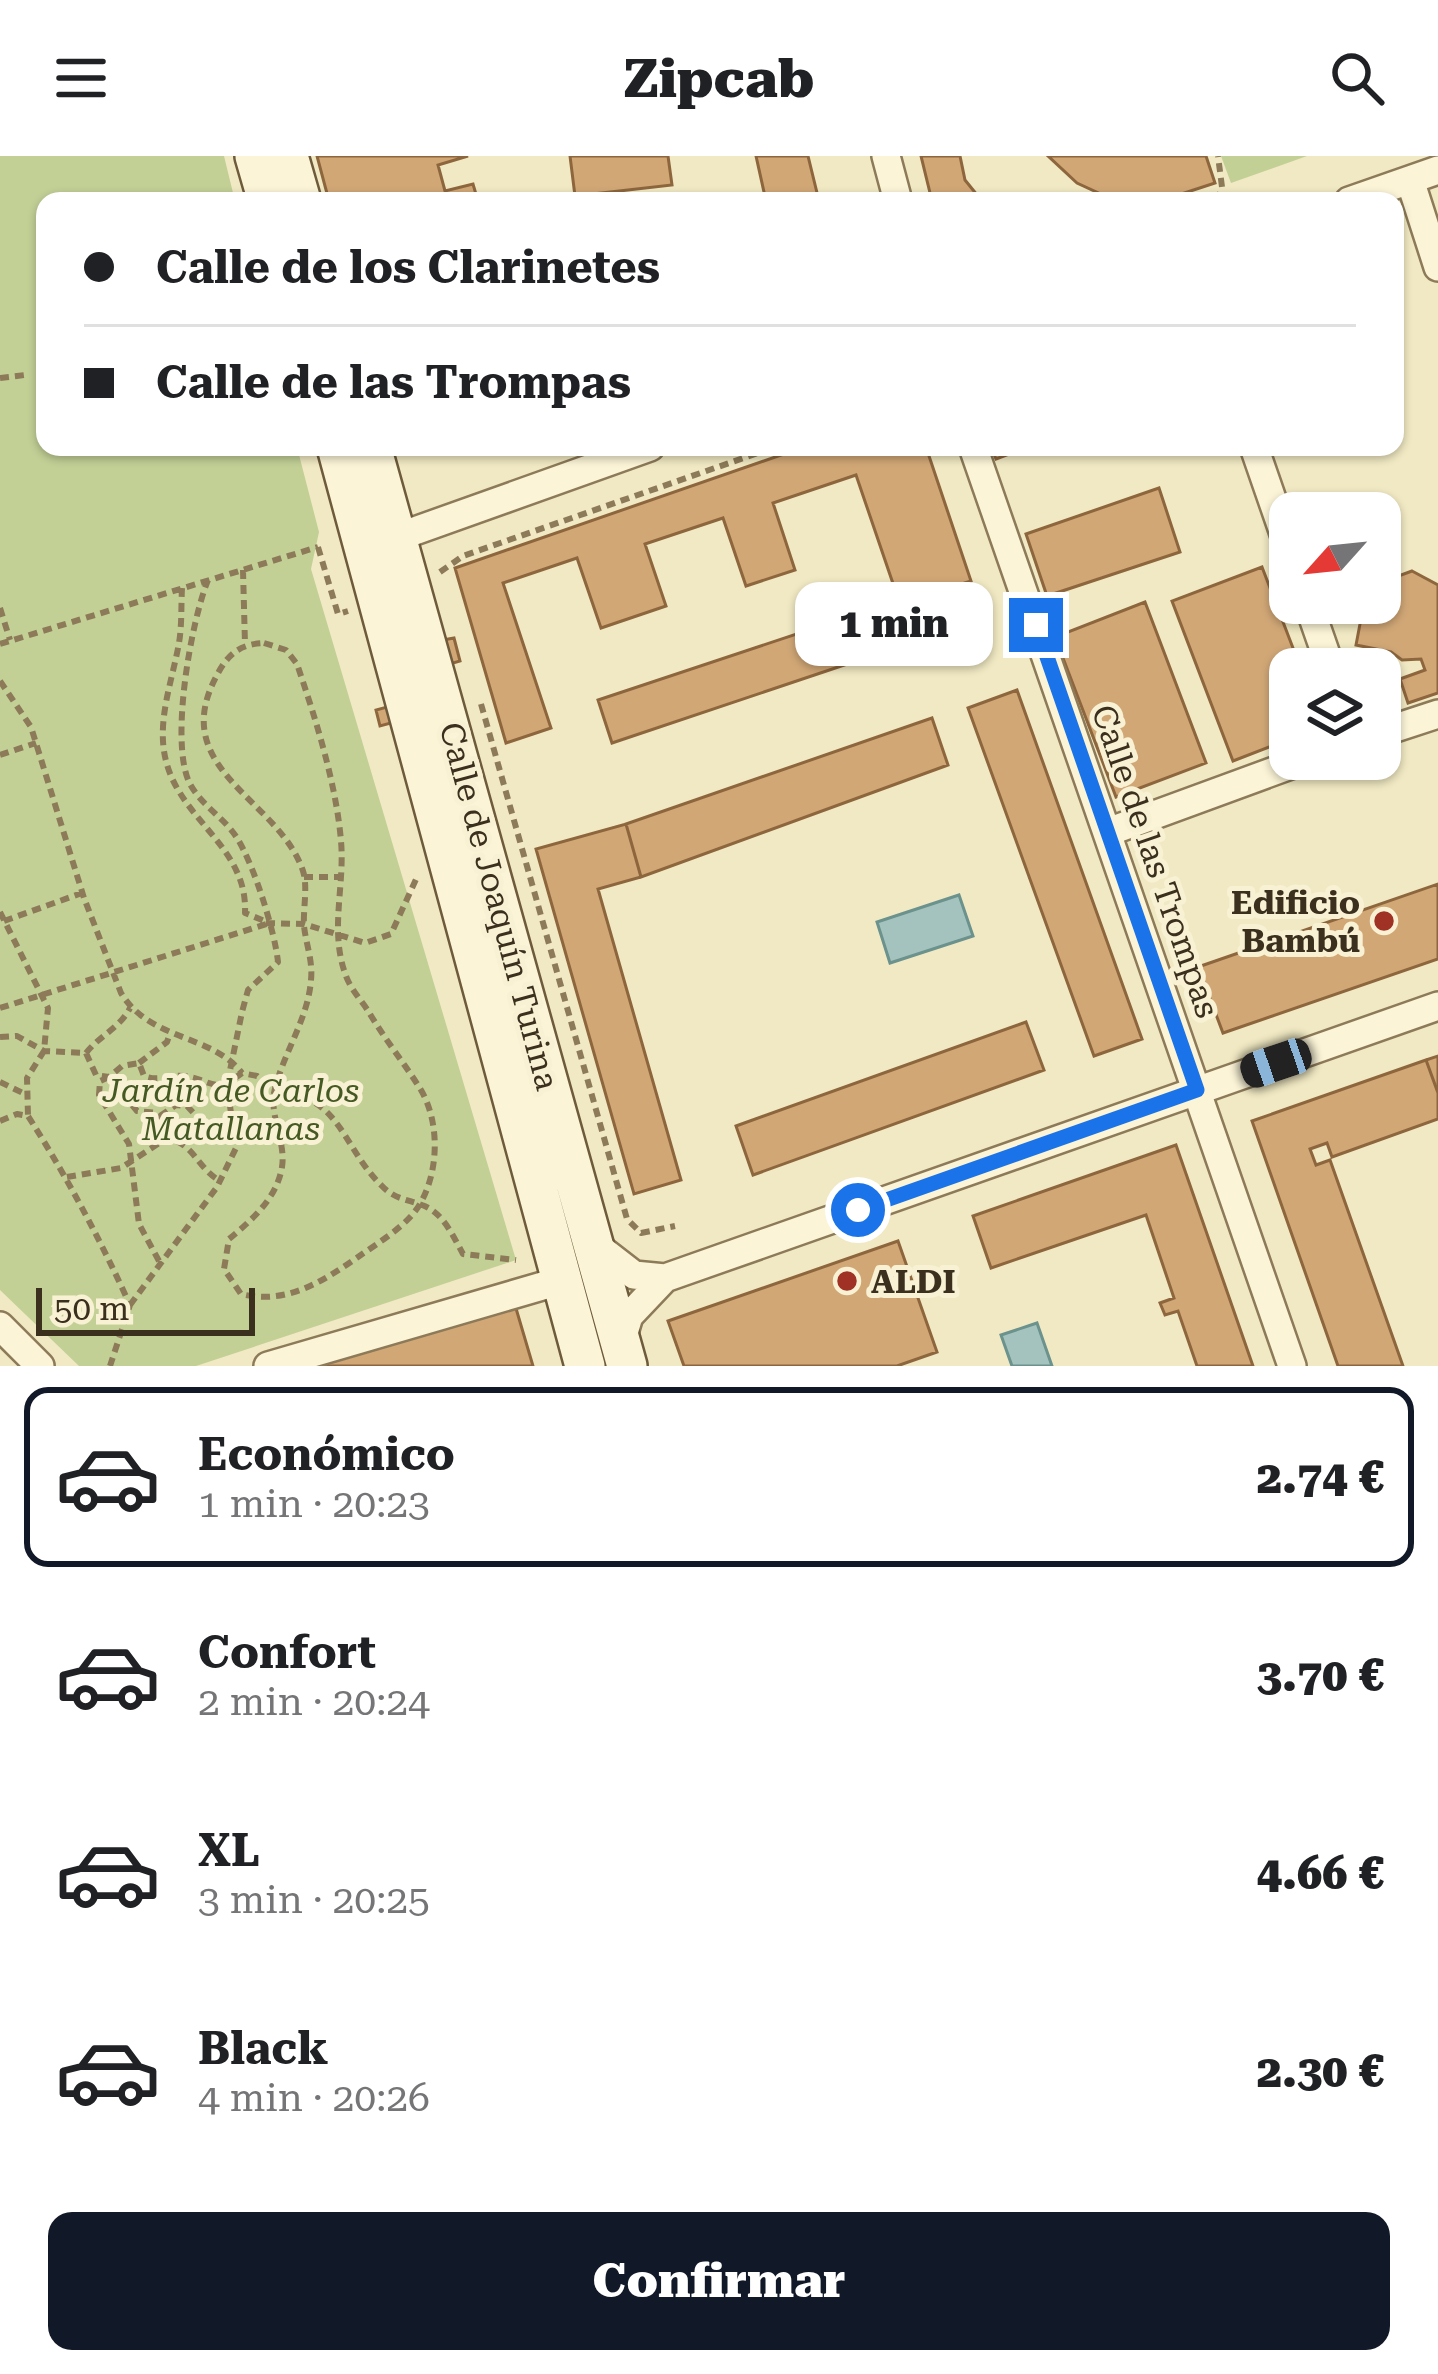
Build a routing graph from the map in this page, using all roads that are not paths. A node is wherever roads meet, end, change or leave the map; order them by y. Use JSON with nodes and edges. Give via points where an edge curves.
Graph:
{"nodes":[{"id":1,"x":255,"y":156,"type":"edge"},
{"id":2,"x":288,"y":156,"type":"edge"},
{"id":3,"x":886,"y":156,"type":"edge"},
{"id":4,"x":1438,"y":170,"type":"edge"},
{"id":5,"x":1410,"y":180,"type":"junction"},
{"id":6,"x":265,"y":192,"type":"edge"},
{"id":7,"x":298,"y":192,"type":"edge"},
{"id":8,"x":896,"y":192,"type":"edge"},
{"id":9,"x":1375,"y":192,"type":"edge"},
{"id":10,"x":1438,"y":267,"type":"edge"},
{"id":11,"x":340,"y":456,"type":"edge"},
{"id":12,"x":369,"y":456,"type":"edge"},
{"id":13,"x":623,"y":456,"type":"edge"},
{"id":14,"x":977,"y":456,"type":"edge"},
{"id":15,"x":1257,"y":456,"type":"edge"},
{"id":16,"x":1270,"y":492,"type":"edge"},
{"id":17,"x":364,"y":543,"type":"junction"},
{"id":18,"x":1438,"y":714,"type":"edge"},
{"id":19,"x":1401,"y":726,"type":"edge"},
{"id":20,"x":1269,"y":773,"type":"edge"},
{"id":21,"x":1108,"y":832,"type":"junction"},
{"id":22,"x":1438,"y":1006,"type":"edge"},
{"id":23,"x":1197,"y":1090,"type":"junction"},
{"id":24,"x":592,"y":1242,"type":"junction"},
{"id":25,"x":665,"y":1278,"type":"junction"},
{"id":26,"x":562,"y":1280,"type":"junction"},
{"id":27,"x":0,"y":1326,"type":"edge"},
{"id":28,"x":624,"y":1356,"type":"edge"},
{"id":29,"x":40,"y":1366,"type":"edge"},
{"id":30,"x":268,"y":1366,"type":"edge"},
{"id":31,"x":585,"y":1366,"type":"edge"},
{"id":32,"x":1292,"y":1366,"type":"edge"}],
"edges":[{"from":1,"to":6,"type":"main road"},
{"from":2,"to":7,"type":"main road"},
{"from":3,"to":8,"type":"street"},
{"from":4,"to":5,"type":"street"},
{"from":5,"to":9,"type":"street"},
{"from":5,"to":10,"type":"street"},
{"from":11,"to":17,"type":"main road","name":"Calle de Joaquín Turina"},
{"from":12,"to":17,"type":"main road","name":"Calle de Joaquín Turina"},
{"from":13,"to":17,"type":"street"},
{"from":14,"to":21,"type":"street","name":"Calle de las Trompas"},
{"from":15,"to":16,"type":"street"},
{"from":17,"to":24,"type":"main road","name":"Calle de Joaquín Turina"},
{"from":17,"to":26,"type":"main road","name":"Calle de Joaquín Turina"},
{"from":18,"to":19,"type":"street"},
{"from":20,"to":21,"type":"street"},
{"from":21,"to":23,"type":"street","name":"Calle de las Trompas"},
{"from":22,"to":23,"type":"street"},
{"from":23,"to":25,"type":"street"},
{"from":23,"to":32,"type":"street","name":"Calle de las Trompas"},
{"from":24,"to":25,"type":"street","via":[[634,1275]]},
{"from":24,"to":28,"type":"main road","name":"Calle de Joaquín Turina"},
{"from":25,"to":28,"type":"street","via":[[629,1316]]},
{"from":26,"to":30,"type":"street"},
{"from":26,"to":31,"type":"main road","name":"Calle de Joaquín Turina"},
{"from":27,"to":29,"type":"street"}]}
